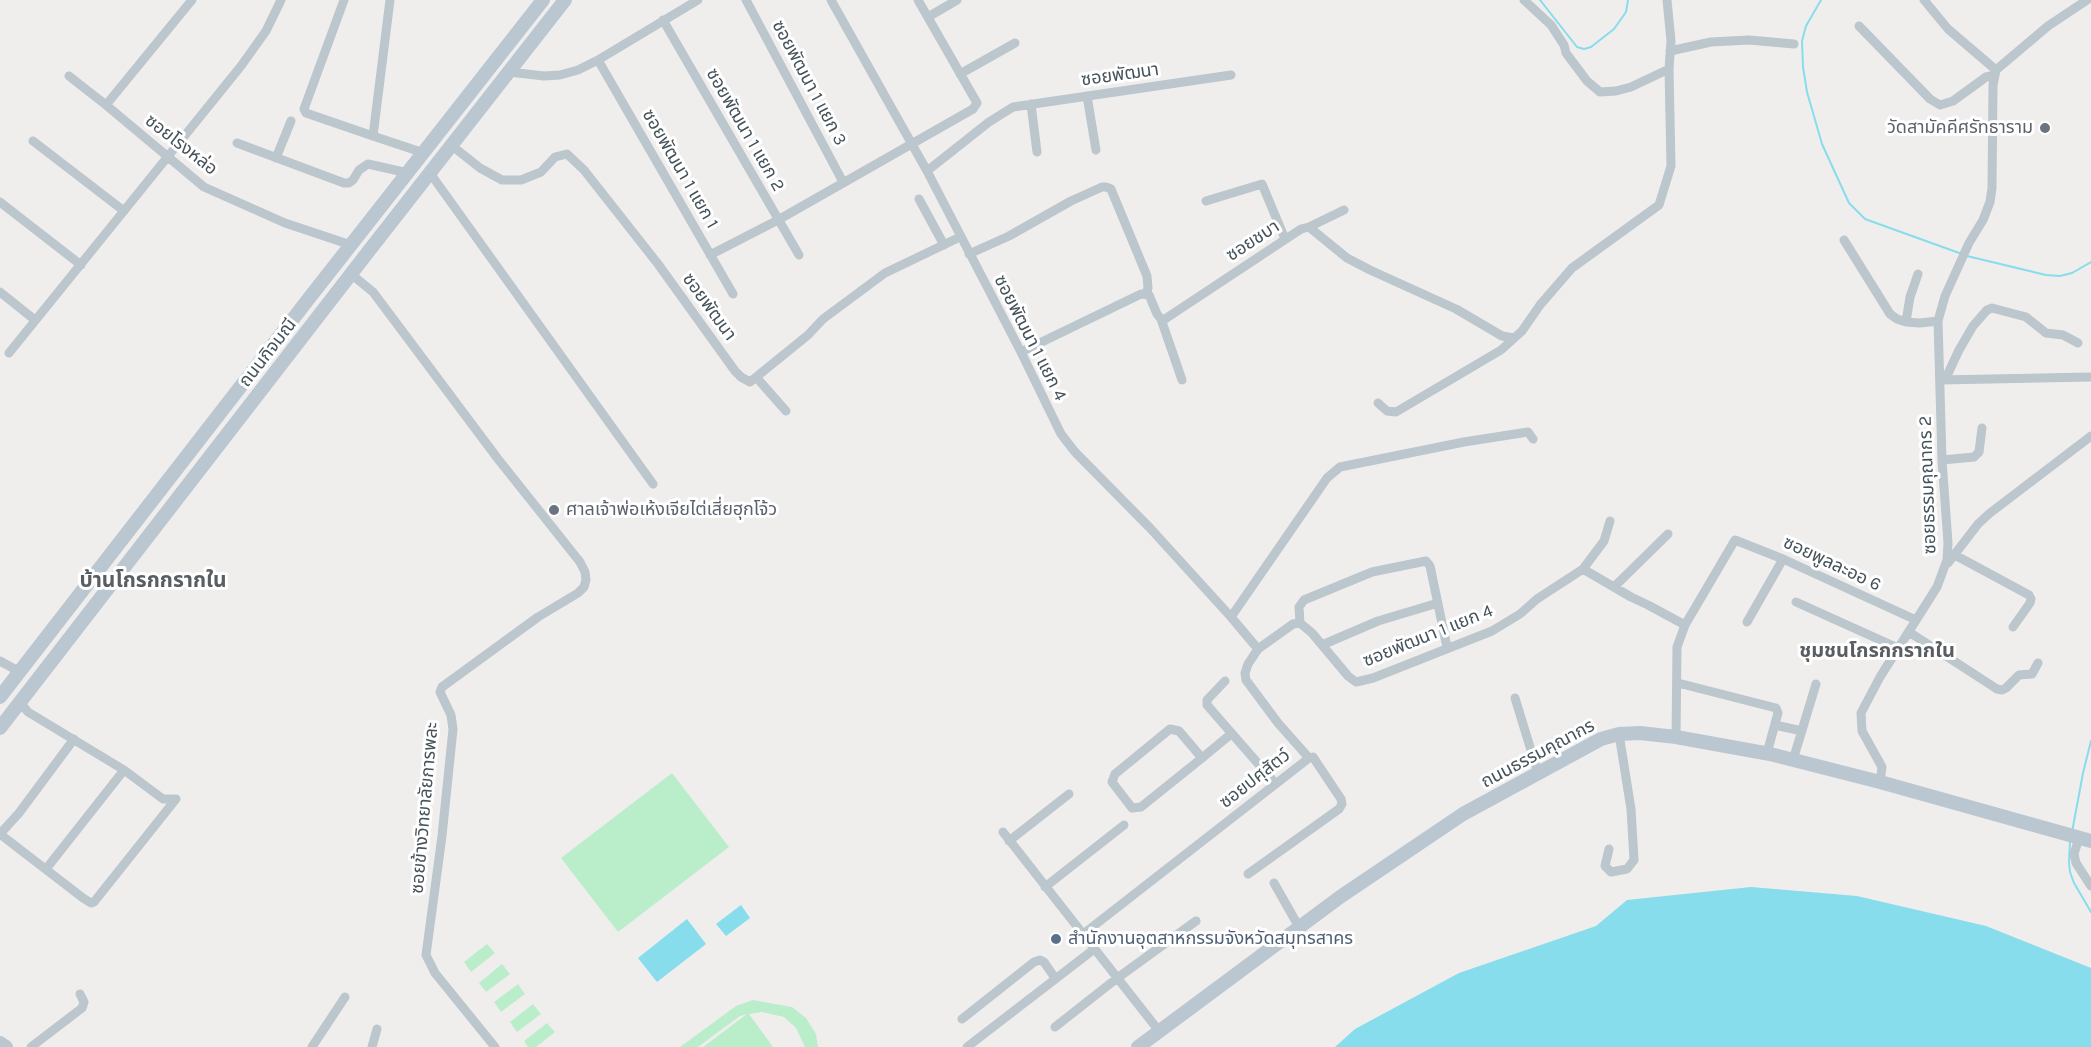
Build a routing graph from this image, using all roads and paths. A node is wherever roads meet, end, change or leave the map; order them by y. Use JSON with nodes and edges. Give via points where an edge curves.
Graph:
{"nodes":[{"id":1,"x":192,"y":0,"type":"edge"},
{"id":2,"x":281,"y":0,"type":"edge"},
{"id":3,"x":344,"y":0,"type":"edge"},
{"id":4,"x":390,"y":0,"type":"edge"},
{"id":5,"x":543,"y":0,"type":"edge"},
{"id":6,"x":565,"y":0,"type":"edge"},
{"id":7,"x":698,"y":0,"type":"edge"},
{"id":8,"x":746,"y":0,"type":"edge"},
{"id":9,"x":831,"y":0,"type":"edge"},
{"id":10,"x":918,"y":0,"type":"edge"},
{"id":11,"x":957,"y":0,"type":"edge"},
{"id":12,"x":1524,"y":0,"type":"edge"},
{"id":13,"x":1667,"y":0,"type":"edge"},
{"id":14,"x":1924,"y":0,"type":"edge"},
{"id":15,"x":2086,"y":0,"type":"edge"},
{"id":16,"x":928,"y":17,"type":"junction"},
{"id":17,"x":663,"y":20,"type":"junction"},
{"id":18,"x":1859,"y":26,"type":"dead end"},
{"id":19,"x":1015,"y":43,"type":"dead end"},
{"id":20,"x":1794,"y":44,"type":"dead end"},
{"id":21,"x":1670,"y":51,"type":"junction"},
{"id":22,"x":598,"y":60,"type":"junction"},
{"id":23,"x":1669,"y":69,"type":"junction"},
{"id":24,"x":509,"y":72,"type":"junction"},
{"id":25,"x":1995,"y":73,"type":"junction"},
{"id":26,"x":960,"y":74,"type":"junction"},
{"id":27,"x":1231,"y":75,"type":"dead end"},
{"id":28,"x":69,"y":76,"type":"dead end"},
{"id":29,"x":1087,"y":96,"type":"junction"},
{"id":30,"x":1031,"y":104,"type":"junction"},
{"id":31,"x":106,"y":105,"type":"junction"},
{"id":32,"x":291,"y":122,"type":"dead end"},
{"id":33,"x":374,"y":136,"type":"junction"},
{"id":34,"x":33,"y":141,"type":"dead end"},
{"id":35,"x":237,"y":143,"type":"dead end"},
{"id":36,"x":911,"y":144,"type":"junction"},
{"id":37,"x":451,"y":145,"type":"junction"},
{"id":38,"x":1096,"y":150,"type":"dead end"},
{"id":39,"x":1037,"y":152,"type":"dead end"},
{"id":40,"x":424,"y":153,"type":"junction"},
{"id":41,"x":167,"y":157,"type":"junction"},
{"id":42,"x":276,"y":158,"type":"junction"},
{"id":43,"x":927,"y":171,"type":"junction"},
{"id":44,"x":408,"y":173,"type":"junction"},
{"id":45,"x":430,"y":173,"type":"junction"},
{"id":46,"x":843,"y":182,"type":"junction"},
{"id":47,"x":919,"y":199,"type":"dead end"},
{"id":48,"x":1206,"y":201,"type":"dead end"},
{"id":49,"x":0,"y":202,"type":"edge"},
{"id":50,"x":1344,"y":210,"type":"dead end"},
{"id":51,"x":124,"y":211,"type":"junction"},
{"id":52,"x":778,"y":220,"type":"junction"},
{"id":53,"x":1309,"y":227,"type":"junction"},
{"id":54,"x":960,"y":237,"type":"junction"},
{"id":55,"x":1285,"y":239,"type":"junction"},
{"id":56,"x":1844,"y":240,"type":"dead end"},
{"id":57,"x":351,"y":245,"type":"junction"},
{"id":58,"x":944,"y":245,"type":"junction"},
{"id":59,"x":969,"y":254,"type":"junction"},
{"id":60,"x":710,"y":255,"type":"junction"},
{"id":61,"x":799,"y":255,"type":"dead end"},
{"id":62,"x":81,"y":265,"type":"junction"},
{"id":63,"x":1918,"y":274,"type":"dead end"},
{"id":64,"x":356,"y":278,"type":"junction"},
{"id":65,"x":0,"y":292,"type":"edge"},
{"id":66,"x":1146,"y":293,"type":"junction"},
{"id":67,"x":733,"y":294,"type":"dead end"},
{"id":68,"x":1161,"y":319,"type":"junction"},
{"id":69,"x":35,"y":320,"type":"junction"},
{"id":70,"x":1938,"y":321,"type":"junction"},
{"id":71,"x":1906,"y":322,"type":"junction"},
{"id":72,"x":1513,"y":339,"type":"junction"},
{"id":73,"x":2078,"y":343,"type":"dead end"},
{"id":74,"x":1021,"y":352,"type":"junction"},
{"id":75,"x":9,"y":353,"type":"dead end"},
{"id":76,"x":2091,"y":377,"type":"edge"},
{"id":77,"x":756,"y":378,"type":"junction"},
{"id":78,"x":1182,"y":380,"type":"dead end"},
{"id":79,"x":1943,"y":380,"type":"junction"},
{"id":80,"x":1378,"y":404,"type":"dead end"},
{"id":81,"x":786,"y":411,"type":"dead end"},
{"id":82,"x":1982,"y":428,"type":"dead end"},
{"id":83,"x":2091,"y":435,"type":"edge"},
{"id":84,"x":1533,"y":439,"type":"dead end"},
{"id":85,"x":1942,"y":459,"type":"junction"},
{"id":86,"x":652,"y":484,"type":"dead end"},
{"id":87,"x":1610,"y":521,"type":"dead end"},
{"id":88,"x":1668,"y":534,"type":"dead end"},
{"id":89,"x":1953,"y":554,"type":"junction"},
{"id":90,"x":1783,"y":559,"type":"junction"},
{"id":91,"x":1583,"y":569,"type":"junction"},
{"id":92,"x":1944,"y":571,"type":"junction"},
{"id":93,"x":1614,"y":587,"type":"junction"},
{"id":94,"x":1796,"y":602,"type":"dead end"},
{"id":95,"x":1438,"y":603,"type":"junction"},
{"id":96,"x":1231,"y":616,"type":"junction"},
{"id":97,"x":1916,"y":620,"type":"junction"},
{"id":98,"x":1747,"y":622,"type":"dead end"},
{"id":99,"x":1300,"y":623,"type":"junction"},
{"id":100,"x":1685,"y":626,"type":"junction"},
{"id":101,"x":2013,"y":627,"type":"dead end"},
{"id":102,"x":1909,"y":632,"type":"junction"},
{"id":103,"x":1322,"y":645,"type":"junction"},
{"id":104,"x":1448,"y":647,"type":"junction"},
{"id":105,"x":1898,"y":648,"type":"junction"},
{"id":106,"x":1258,"y":649,"type":"junction"},
{"id":107,"x":0,"y":660,"type":"edge"},
{"id":108,"x":2038,"y":663,"type":"dead end"},
{"id":109,"x":20,"y":672,"type":"junction"},
{"id":110,"x":1225,"y":681,"type":"dead end"},
{"id":111,"x":1678,"y":683,"type":"junction"},
{"id":112,"x":1816,"y":684,"type":"dead end"},
{"id":113,"x":0,"y":697,"type":"edge"},
{"id":114,"x":1515,"y":698,"type":"dead end"},
{"id":115,"x":20,"y":702,"type":"junction"},
{"id":116,"x":1775,"y":725,"type":"junction"},
{"id":117,"x":0,"y":728,"type":"edge"},
{"id":118,"x":1802,"y":731,"type":"junction"},
{"id":119,"x":1231,"y":734,"type":"junction"},
{"id":120,"x":1619,"y":734,"type":"junction"},
{"id":121,"x":1676,"y":737,"type":"junction"},
{"id":122,"x":74,"y":740,"type":"junction"},
{"id":123,"x":1767,"y":753,"type":"junction"},
{"id":124,"x":1202,"y":758,"type":"junction"},
{"id":125,"x":1309,"y":758,"type":"junction"},
{"id":126,"x":1793,"y":760,"type":"junction"},
{"id":127,"x":124,"y":770,"type":"junction"},
{"id":128,"x":1538,"y":773,"type":"junction"},
{"id":129,"x":1880,"y":782,"type":"junction"},
{"id":130,"x":1275,"y":783,"type":"junction"},
{"id":131,"x":1069,"y":794,"type":"dead end"},
{"id":132,"x":1124,"y":825,"type":"dead end"},
{"id":133,"x":1003,"y":832,"type":"dead end"},
{"id":134,"x":0,"y":834,"type":"edge"},
{"id":135,"x":2082,"y":838,"type":"edge"},
{"id":136,"x":1009,"y":841,"type":"junction"},
{"id":137,"x":1609,"y":849,"type":"dead end"},
{"id":138,"x":46,"y":870,"type":"junction"},
{"id":139,"x":1248,"y":874,"type":"dead end"},
{"id":140,"x":1274,"y":883,"type":"dead end"},
{"id":141,"x":2091,"y":886,"type":"edge"},
{"id":142,"x":1045,"y":887,"type":"junction"},
{"id":143,"x":1196,"y":921,"type":"dead end"},
{"id":144,"x":1299,"y":927,"type":"junction"},
{"id":145,"x":1082,"y":935,"type":"junction"},
{"id":146,"x":1093,"y":950,"type":"junction"},
{"id":147,"x":1055,"y":978,"type":"junction"},
{"id":148,"x":1116,"y":979,"type":"junction"},
{"id":149,"x":80,"y":994,"type":"dead end"},
{"id":150,"x":345,"y":997,"type":"dead end"},
{"id":151,"x":963,"y":1019,"type":"dead end"},
{"id":152,"x":1055,"y":1027,"type":"dead end"},
{"id":153,"x":377,"y":1029,"type":"dead end"},
{"id":154,"x":1159,"y":1031,"type":"junction"},
{"id":155,"x":0,"y":1043,"type":"edge"},
{"id":156,"x":6,"y":1047,"type":"edge"},
{"id":157,"x":31,"y":1047,"type":"edge"},
{"id":158,"x":312,"y":1047,"type":"edge"},
{"id":159,"x":372,"y":1047,"type":"edge"},
{"id":160,"x":495,"y":1047,"type":"edge"},
{"id":161,"x":966,"y":1047,"type":"edge"},
{"id":162,"x":1138,"y":1047,"type":"edge"}],
"edges":[{"from":1,"to":31,"type":"street"},
{"from":2,"to":41,"type":"street","via":[[247,59]]},
{"from":3,"to":33,"type":"street","via":[[304,111]]},
{"from":4,"to":33,"type":"street"},
{"from":5,"to":40,"type":"main road","name":"ถนนกิจมณี"},
{"from":6,"to":24,"type":"main road","name":"ถนนกิจมณี"},
{"from":7,"to":17,"type":"street"},
{"from":8,"to":46,"type":"street","name":"ซอยพัฒนา 1 แยก 3"},
{"from":9,"to":36,"type":"street","name":"ซอยพัฒนา 1 แยก 4"},
{"from":10,"to":16,"type":"street"},
{"from":11,"to":16,"type":"street"},
{"from":12,"to":23,"type":"street","via":[[1551,25],[1566,53],[1600,92],[1630,87]]},
{"from":13,"to":21,"type":"street"},
{"from":14,"to":25,"type":"street","via":[[1948,29]]},
{"from":15,"to":25,"type":"street","via":[[2048,26]]},
{"from":16,"to":26,"type":"street"},
{"from":17,"to":22,"type":"street"},
{"from":17,"to":52,"type":"street","name":"ซอยพัฒนา 1 แยก 2"},
{"from":18,"to":25,"type":"street","via":[[1940,105],[1953,101]]},
{"from":19,"to":26,"type":"street"},
{"from":20,"to":21,"type":"street","via":[[1711,42]]},
{"from":21,"to":23,"type":"street"},
{"from":22,"to":24,"type":"street","via":[[560,75]]},
{"from":22,"to":60,"type":"street","name":"ซอยพัฒนา 1 แยก 1"},
{"from":23,"to":72,"type":"street","via":[[1671,166],[1659,205],[1572,268]]},
{"from":24,"to":37,"type":"main road","name":"ถนนกิจมณี"},
{"from":25,"to":70,"type":"street","name":"ซอยธรรมคุณากร 2","via":[[1992,188],[1987,211],[1956,269]]},
{"from":26,"to":36,"type":"street","via":[[977,103],[973,109]]},
{"from":27,"to":29,"type":"street","name":"ซอยพัฒนา"},
{"from":28,"to":31,"type":"street","name":"ซอยโรงหล่อ"},
{"from":29,"to":30,"type":"street","name":"ซอยพัฒนา"},
{"from":29,"to":38,"type":"street"},
{"from":30,"to":39,"type":"street"},
{"from":30,"to":43,"type":"street","name":"ซอยพัฒนา","via":[[1000,114]]},
{"from":31,"to":41,"type":"street","name":"ซอยโรงหล่อ"},
{"from":32,"to":42,"type":"street"},
{"from":33,"to":40,"type":"street"},
{"from":34,"to":51,"type":"street"},
{"from":35,"to":42,"type":"street"},
{"from":36,"to":43,"type":"street","name":"ซอยพัฒนา 1 แยก 4"},
{"from":36,"to":46,"type":"street"},
{"from":37,"to":45,"type":"main road","name":"ถนนกิจมณี"},
{"from":37,"to":77,"type":"street","name":"ซอยพัฒนา","via":[[502,180],[521,180],[541,172],[555,158],[567,154],[628,226],[735,371],[750,382]]},
{"from":40,"to":44,"type":"main road","name":"ถนนกิจมณี"},
{"from":41,"to":51,"type":"street"},
{"from":41,"to":57,"type":"street","name":"ซอยโรงหล่อ","via":[[204,187],[285,223]]},
{"from":42,"to":44,"type":"street","via":[[344,183],[353,180],[368,164]]},
{"from":43,"to":54,"type":"street","name":"ซอยพัฒนา 1 แยก 4"},
{"from":44,"to":57,"type":"main road","name":"ถนนกิจมณี"},
{"from":45,"to":64,"type":"main road","name":"ถนนกิจมณี"},
{"from":45,"to":86,"type":"street"},
{"from":46,"to":52,"type":"street"},
{"from":47,"to":58,"type":"street"},
{"from":48,"to":55,"type":"street","via":[[1262,184]]},
{"from":49,"to":62,"type":"street"},
{"from":50,"to":53,"type":"street"},
{"from":51,"to":62,"type":"street"},
{"from":52,"to":60,"type":"street"},
{"from":52,"to":61,"type":"street","name":"ซอยพัฒนา 1 แยก 2"},
{"from":53,"to":55,"type":"street","name":"ซอยชบา"},
{"from":53,"to":72,"type":"street","name":"ซอยชบา","via":[[1347,258]]},
{"from":54,"to":58,"type":"street"},
{"from":54,"to":59,"type":"street","name":"ซอยพัฒนา 1 แยก 4"},
{"from":55,"to":68,"type":"street","name":"ซอยชบา"},
{"from":56,"to":71,"type":"street","via":[[1890,314]]},
{"from":57,"to":109,"type":"main road","name":"ถนนกิจมณี"},
{"from":58,"to":77,"type":"street","via":[[885,273]]},
{"from":59,"to":66,"type":"street","via":[[1106,187],[1111,189],[1147,276]]},
{"from":59,"to":74,"type":"street","name":"ซอยพัฒนา 1 แยก 4"},
{"from":60,"to":67,"type":"street","name":"ซอยพัฒนา 1 แยก 1"},
{"from":62,"to":69,"type":"street"},
{"from":63,"to":71,"type":"street"},
{"from":64,"to":115,"type":"main road","name":"ถนนกิจมณี"},
{"from":64,"to":160,"type":"street","name":"ซอยข้างวิทยาลัยการพละ","via":[[373,292],[585,572],[586,580],[579,593],[538,616],[440,692],[453,729],[426,956],[435,973]]},
{"from":65,"to":69,"type":"street"},
{"from":66,"to":68,"type":"street"},
{"from":66,"to":74,"type":"street"},
{"from":68,"to":78,"type":"street"},
{"from":69,"to":75,"type":"street"},
{"from":70,"to":71,"type":"street"},
{"from":70,"to":79,"type":"street","name":"ซอยธรรมคุณากร 2"},
{"from":72,"to":80,"type":"street","via":[[1396,412]]},
{"from":73,"to":79,"type":"street","via":[[2046,333],[2026,317],[1992,308],[1973,326]]},
{"from":74,"to":96,"type":"street","name":"ซอยพัฒนา 1 แยก 4","via":[[1068,444]]},
{"from":76,"to":79,"type":"street"},
{"from":77,"to":81,"type":"street"},
{"from":79,"to":85,"type":"street","name":"ซอยธรรมคุณากร 2"},
{"from":82,"to":85,"type":"street","via":[[1974,457]]},
{"from":83,"to":89,"type":"street","via":[[1990,513]]},
{"from":84,"to":96,"type":"street","via":[[1528,432],[1340,467],[1328,478]]},
{"from":85,"to":92,"type":"street","name":"ซอยธรรมคุณากร 2","via":[[1948,543]]},
{"from":87,"to":91,"type":"street","via":[[1604,541]]},
{"from":88,"to":93,"type":"street"},
{"from":89,"to":92,"type":"street"},
{"from":89,"to":101,"type":"street","via":[[2029,595],[2030,603]]},
{"from":90,"to":97,"type":"street","name":"ซอยพูลละออ 6"},
{"from":90,"to":98,"type":"street"},
{"from":90,"to":100,"type":"street","name":"ซอยพูลละออ 6","via":[[1735,540]]},
{"from":91,"to":93,"type":"street"},
{"from":91,"to":104,"type":"street","name":"ซอยพัฒนา 1 แยก 4","via":[[1492,631]]},
{"from":92,"to":97,"type":"street","name":"ซอยธรรมคุณากร 2"},
{"from":93,"to":100,"type":"street"},
{"from":94,"to":105,"type":"street"},
{"from":95,"to":99,"type":"street","via":[[1430,566],[1421,561],[1372,572],[1304,600],[1299,607]]},
{"from":95,"to":103,"type":"street","via":[[1378,621]]},
{"from":95,"to":104,"type":"street"},
{"from":96,"to":106,"type":"street","name":"ซอยพัฒนา 1 แยก 4"},
{"from":97,"to":102,"type":"street","name":"ซอยธรรมคุณากร 2"},
{"from":99,"to":103,"type":"street","name":"ซอยพัฒนา 1 แยก 4"},
{"from":99,"to":106,"type":"street"},
{"from":100,"to":111,"type":"street","via":[[1677,647]]},
{"from":102,"to":105,"type":"street","name":"ซอยธรรมคุณากร 2"},
{"from":102,"to":108,"type":"street","via":[[1997,689],[2006,688],[2019,675],[2032,674]]},
{"from":103,"to":104,"type":"street","name":"ซอยพัฒนา 1 แยก 4","via":[[1356,682]]},
{"from":105,"to":129,"type":"street","name":"ซอยธรรมคุณากร 2","via":[[1863,706],[1860,718],[1862,731],[1882,767]]},
{"from":106,"to":125,"type":"street","via":[[1248,664],[1246,680]]},
{"from":107,"to":109,"type":"street"},
{"from":109,"to":113,"type":"main road","name":"ถนนกิจมณี"},
{"from":110,"to":119,"type":"street","via":[[1207,705]]},
{"from":111,"to":116,"type":"street","via":[[1776,708],[1779,713]]},
{"from":111,"to":121,"type":"street"},
{"from":112,"to":118,"type":"street"},
{"from":114,"to":128,"type":"street"},
{"from":115,"to":117,"type":"main road","name":"ถนนกิจมณี"},
{"from":115,"to":122,"type":"street","via":[[28,712]]},
{"from":116,"to":118,"type":"street"},
{"from":116,"to":123,"type":"street"},
{"from":118,"to":126,"type":"street"},
{"from":119,"to":124,"type":"street"},
{"from":119,"to":130,"type":"street"},
{"from":120,"to":121,"type":"main road","name":"ถนนธรรมคุณากร"},
{"from":120,"to":128,"type":"main road","name":"ถนนธรรมคุณากร","via":[[1601,738]]},
{"from":120,"to":137,"type":"street","via":[[1631,809],[1634,860],[1627,869],[1611,872],[1605,866]]},
{"from":121,"to":123,"type":"main road","name":"ถนนธรรมคุณากร"},
{"from":122,"to":127,"type":"street"},
{"from":122,"to":134,"type":"street"},
{"from":123,"to":126,"type":"main road","name":"ถนนธรรมคุณากร"},
{"from":124,"to":124,"type":"street","via":[[1179,731],[1170,729],[1115,774],[1112,783],[1136,809]]},
{"from":125,"to":130,"type":"street","name":"ซอยปศุสัตว์"},
{"from":125,"to":139,"type":"street","name":"ซอยปศุสัตว์","via":[[1316,760],[1342,804]]},
{"from":126,"to":129,"type":"main road","name":"ถนนธรรมคุณากร"},
{"from":127,"to":138,"type":"street"},
{"from":127,"to":138,"type":"street","via":[[163,799],[176,800],[94,902],[88,902]]},
{"from":128,"to":144,"type":"main road","name":"ถนนธรรมคุณากร","via":[[1463,814]]},
{"from":129,"to":135,"type":"main road","name":"ถนนธรรมคุณากร"},
{"from":130,"to":145,"type":"street","name":"ซอยปศุสัตว์"},
{"from":131,"to":136,"type":"street"},
{"from":132,"to":142,"type":"street"},
{"from":133,"to":136,"type":"street"},
{"from":134,"to":138,"type":"street"},
{"from":135,"to":141,"type":"street","via":[[2074,855]]},
{"from":136,"to":142,"type":"street"},
{"from":140,"to":144,"type":"street"},
{"from":142,"to":145,"type":"street"},
{"from":143,"to":148,"type":"street"},
{"from":144,"to":154,"type":"main road","name":"ถนนธรรมคุณากร"},
{"from":145,"to":146,"type":"street"},
{"from":146,"to":147,"type":"street"},
{"from":146,"to":148,"type":"street"},
{"from":147,"to":151,"type":"street","via":[[1044,962],[1034,962]]},
{"from":147,"to":161,"type":"street"},
{"from":148,"to":152,"type":"street"},
{"from":148,"to":154,"type":"street"},
{"from":149,"to":157,"type":"street","via":[[82,1008]]},
{"from":150,"to":158,"type":"street"},
{"from":153,"to":159,"type":"street"},
{"from":154,"to":162,"type":"main road","name":"ถนนธรรมคุณากร"},
{"from":155,"to":156,"type":"main road"}]}
